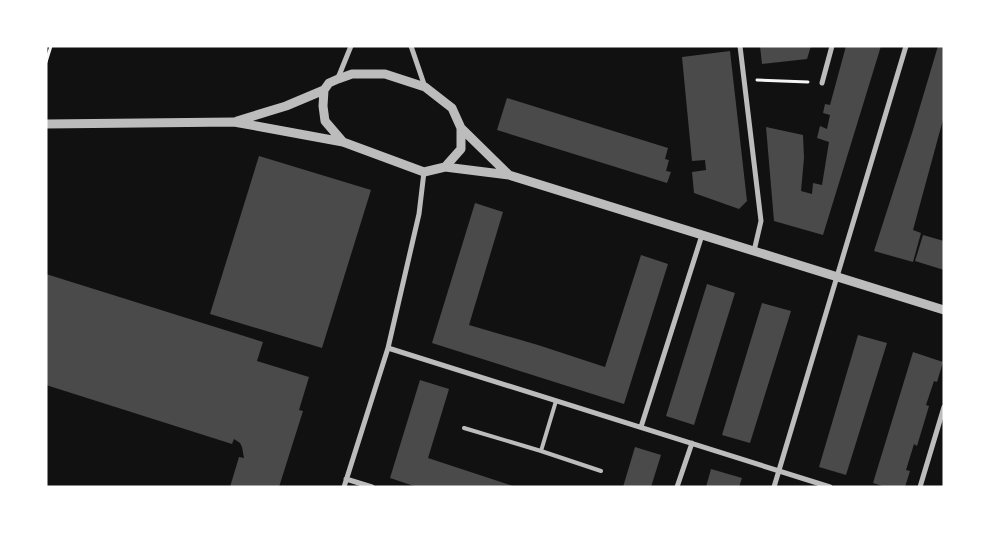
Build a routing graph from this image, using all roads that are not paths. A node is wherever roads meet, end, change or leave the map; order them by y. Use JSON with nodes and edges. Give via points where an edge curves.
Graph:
{"nodes":[{"id":1,"x":351,"y":46,"type":"edge"},
{"id":2,"x":411,"y":46,"type":"edge"},
{"id":3,"x":740,"y":46,"type":"edge"},
{"id":4,"x":832,"y":46,"type":"edge"},
{"id":5,"x":906,"y":46,"type":"edge"},
{"id":6,"x":338,"y":78,"type":"junction"},
{"id":7,"x":822,"y":83,"type":"road end"},
{"id":8,"x":425,"y":88,"type":"junction"},
{"id":9,"x":324,"y":90,"type":"junction"},
{"id":10,"x":234,"y":122,"type":"junction"},
{"id":11,"x":46,"y":124,"type":"edge"},
{"id":12,"x":461,"y":128,"type":"junction"},
{"id":13,"x":344,"y":142,"type":"junction"},
{"id":14,"x":445,"y":167,"type":"junction"},
{"id":15,"x":424,"y":172,"type":"junction"},
{"id":16,"x":509,"y":175,"type":"junction"},
{"id":17,"x":702,"y":235,"type":"junction"},
{"id":18,"x":754,"y":252,"type":"junction"},
{"id":19,"x":838,"y":277,"type":"junction"},
{"id":20,"x":944,"y":310,"type":"edge"},
{"id":21,"x":388,"y":348,"type":"junction"},
{"id":22,"x":556,"y":400,"type":"junction"},
{"id":23,"x":944,"y":407,"type":"edge"},
{"id":24,"x":641,"y":426,"type":"junction"},
{"id":25,"x":464,"y":428,"type":"dead end"},
{"id":26,"x":692,"y":443,"type":"junction"},
{"id":27,"x":541,"y":452,"type":"junction"},
{"id":28,"x":779,"y":470,"type":"junction"},
{"id":29,"x":601,"y":471,"type":"dead end"},
{"id":30,"x":346,"y":479,"type":"junction"},
{"id":31,"x":344,"y":487,"type":"edge"},
{"id":32,"x":372,"y":487,"type":"edge"},
{"id":33,"x":677,"y":487,"type":"edge"},
{"id":34,"x":774,"y":487,"type":"edge"},
{"id":35,"x":830,"y":487,"type":"edge"},
{"id":36,"x":920,"y":487,"type":"edge"}],
"edges":[{"from":1,"to":6,"type":"street"},
{"from":2,"to":8,"type":"street"},
{"from":3,"to":18,"type":"street","via":[[761,221]]},
{"from":4,"to":7,"type":"street"},
{"from":5,"to":19,"type":"street"},
{"from":6,"to":8,"type":"street","via":[[352,74],[385,74]]},
{"from":6,"to":9,"type":"street"},
{"from":8,"to":12,"type":"street","via":[[452,108]]},
{"from":9,"to":10,"type":"street"},
{"from":9,"to":13,"type":"street","via":[[326,121]]},
{"from":10,"to":11,"type":"street"},
{"from":10,"to":13,"type":"street"},
{"from":12,"to":14,"type":"street","via":[[461,149]]},
{"from":12,"to":16,"type":"street"},
{"from":13,"to":15,"type":"street"},
{"from":14,"to":15,"type":"street"},
{"from":14,"to":16,"type":"street"},
{"from":15,"to":21,"type":"street","via":[[419,214]]},
{"from":16,"to":17,"type":"street"},
{"from":17,"to":18,"type":"street"},
{"from":17,"to":24,"type":"street"},
{"from":18,"to":19,"type":"street"},
{"from":19,"to":20,"type":"street"},
{"from":19,"to":28,"type":"street"},
{"from":21,"to":22,"type":"street"},
{"from":21,"to":30,"type":"street"},
{"from":22,"to":24,"type":"street"},
{"from":22,"to":27,"type":"lane"},
{"from":23,"to":36,"type":"street"},
{"from":24,"to":26,"type":"street"},
{"from":25,"to":27,"type":"lane"},
{"from":26,"to":28,"type":"street"},
{"from":26,"to":33,"type":"street"},
{"from":27,"to":29,"type":"lane"},
{"from":28,"to":34,"type":"street"},
{"from":28,"to":35,"type":"street"},
{"from":30,"to":31,"type":"street"},
{"from":30,"to":32,"type":"street"}]}
